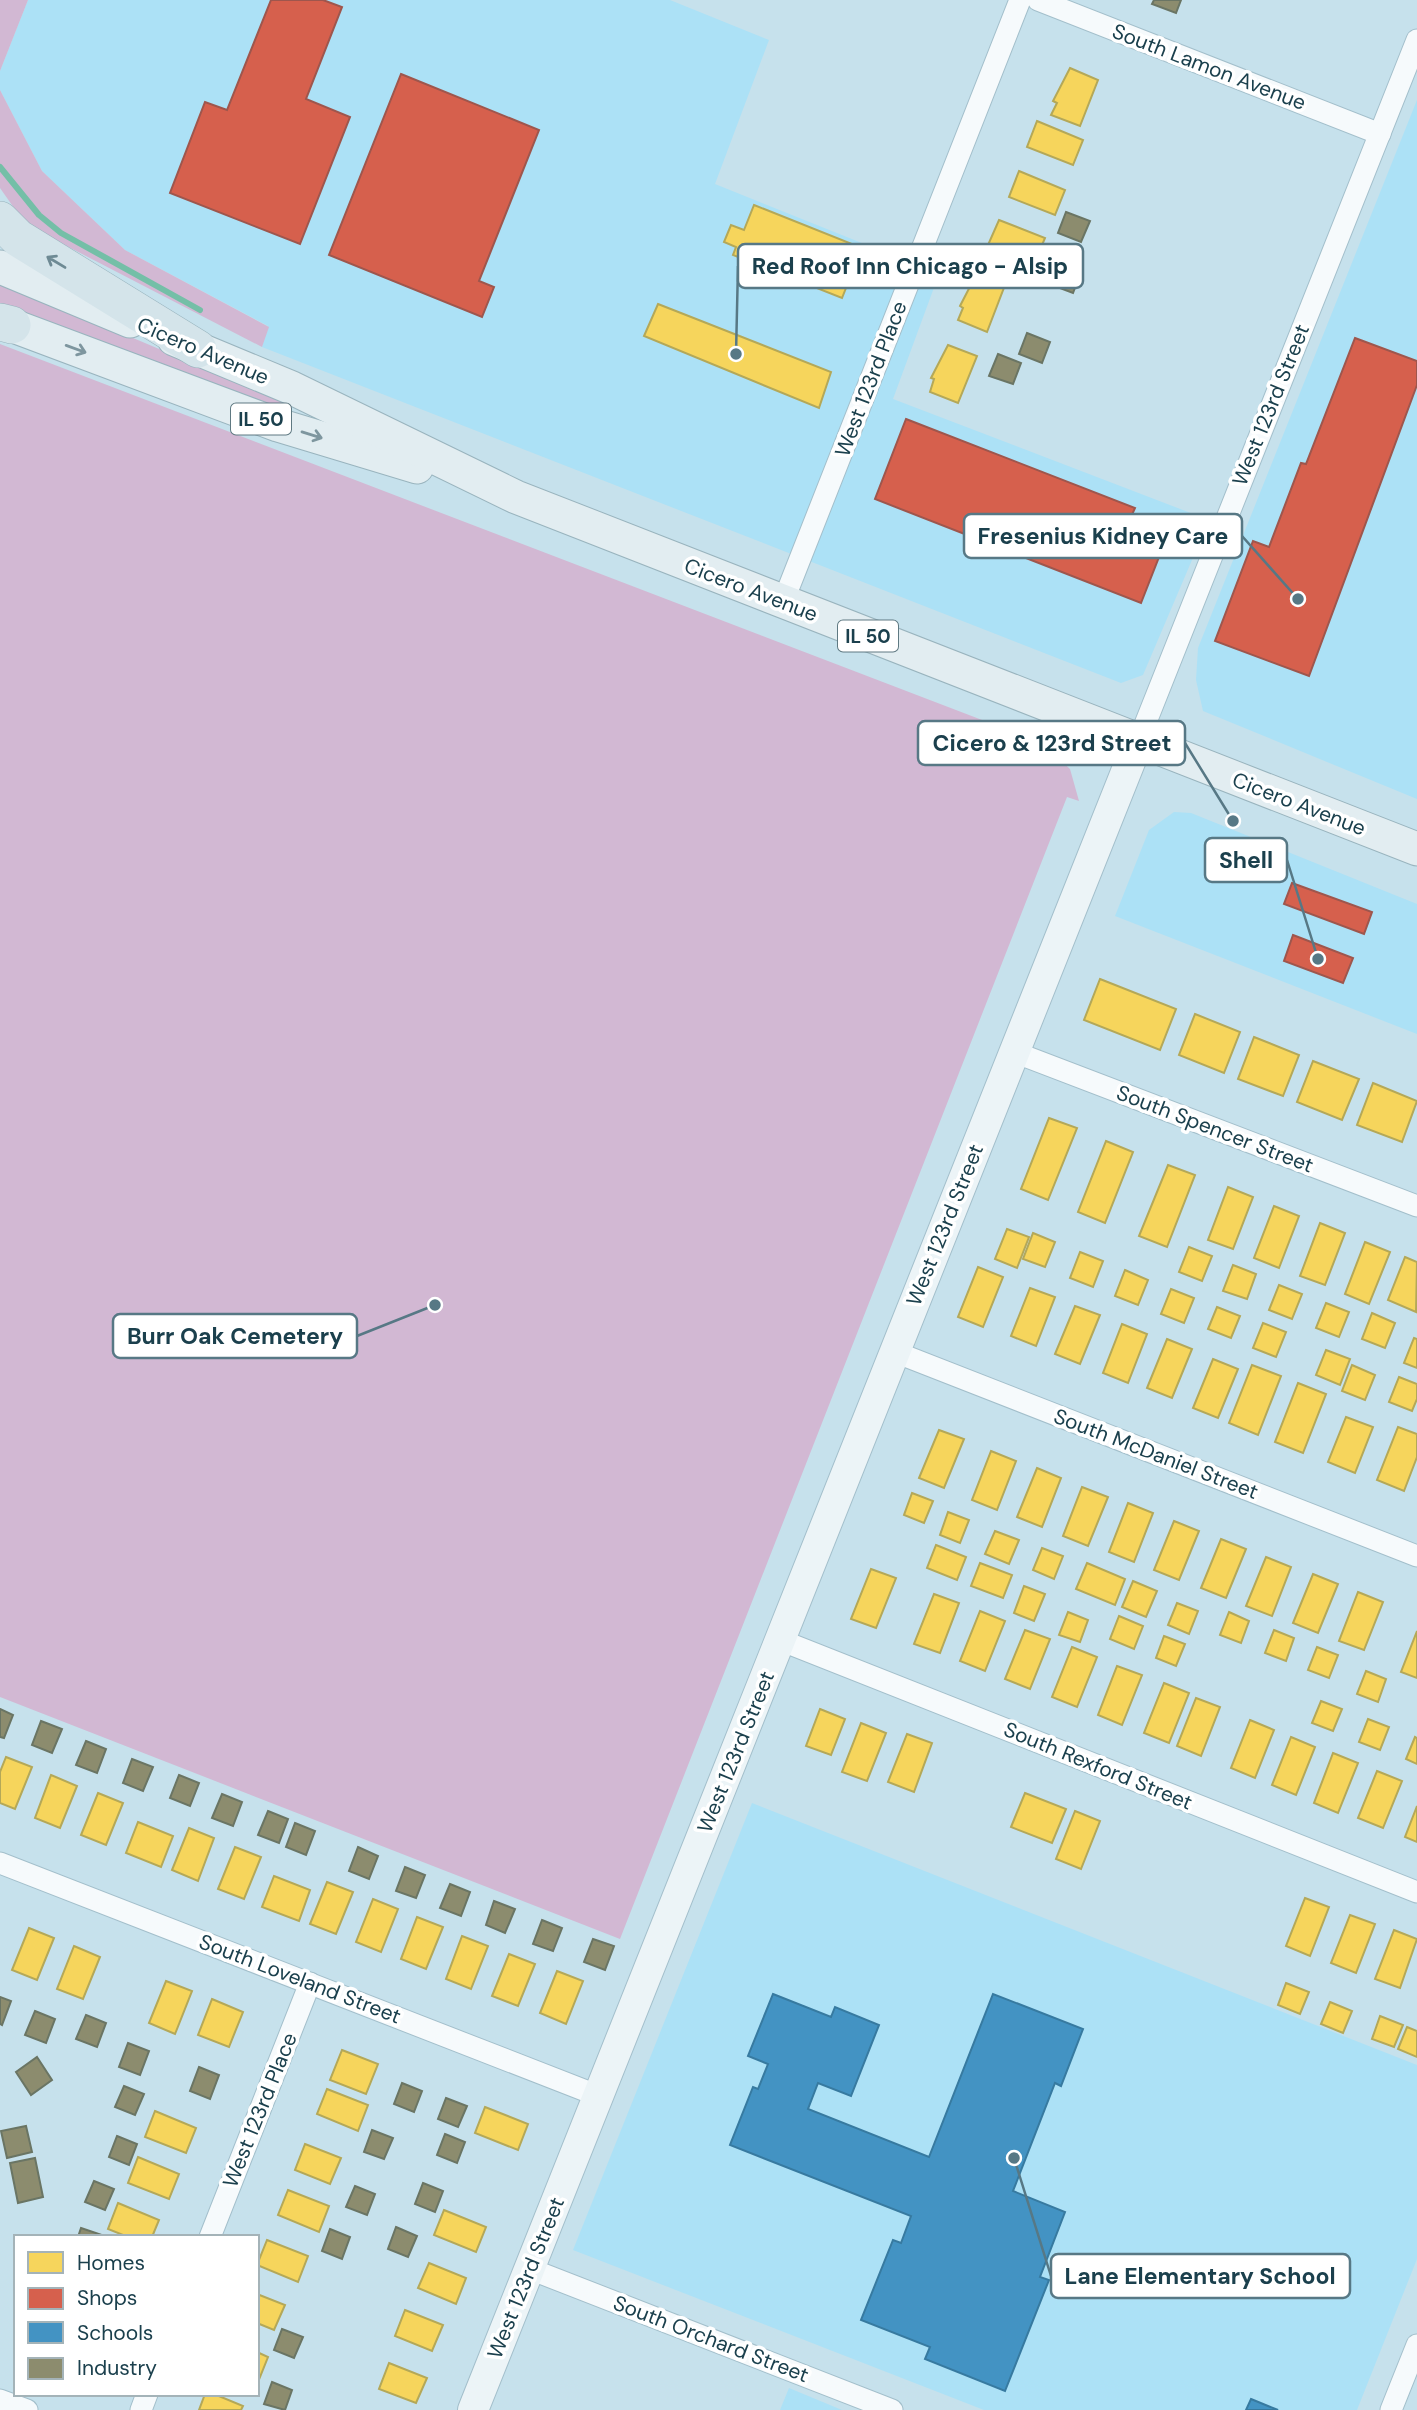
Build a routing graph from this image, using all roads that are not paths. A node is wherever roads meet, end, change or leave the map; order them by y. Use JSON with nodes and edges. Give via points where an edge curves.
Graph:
{"nodes":[{"id":1,"x":1020,"y":0,"type":"edge"},
{"id":2,"x":1038,"y":0,"type":"edge"},
{"id":3,"x":1417,"y":40,"type":"edge"},
{"id":4,"x":1380,"y":134,"type":"junction"},
{"id":5,"x":0,"y":220,"type":"edge"},
{"id":6,"x":0,"y":267,"type":"edge"},
{"id":7,"x":4,"y":323,"type":"edge"},
{"id":8,"x":198,"y":349,"type":"junction"},
{"id":9,"x":516,"y":497,"type":"junction"},
{"id":10,"x":783,"y":602,"type":"junction"},
{"id":11,"x":1138,"y":742,"type":"junction"},
{"id":12,"x":1417,"y":849,"type":"edge"},
{"id":13,"x":1014,"y":1052,"type":"junction"},
{"id":14,"x":1417,"y":1206,"type":"edge"},
{"id":15,"x":894,"y":1352,"type":"junction"},
{"id":16,"x":1417,"y":1556,"type":"edge"},
{"id":17,"x":780,"y":1640,"type":"junction"},
{"id":18,"x":0,"y":1863,"type":"edge"},
{"id":19,"x":1417,"y":1892,"type":"edge"},
{"id":20,"x":310,"y":1983,"type":"junction"},
{"id":21,"x":598,"y":2096,"type":"junction"},
{"id":22,"x":211,"y":2235,"type":"edge"},
{"id":23,"x":530,"y":2269,"type":"junction"},
{"id":24,"x":1417,"y":2346,"type":"edge"},
{"id":25,"x":0,"y":2400,"type":"edge"},
{"id":26,"x":27,"y":2410,"type":"edge"},
{"id":27,"x":473,"y":2410,"type":"edge"},
{"id":28,"x":892,"y":2410,"type":"edge"},
{"id":29,"x":1391,"y":2410,"type":"edge"}],
"edges":[{"from":1,"to":10,"type":"street","name":"West 123rd Place"},
{"from":2,"to":4,"type":"street","name":"South Lamon Avenue"},
{"from":3,"to":4,"type":"street","name":"West 123rd Street"},
{"from":4,"to":11,"type":"street","name":"West 123rd Street"},
{"from":8,"to":5,"type":"highway","one_way":true,"via":[[18,238]]},
{"from":6,"to":8,"type":"main road","name":"Cicero Avenue","number":"IL 50"},
{"from":7,"to":9,"type":"main road","name":"Cicero Avenue","number":"IL 50","one_way":true,"via":[[278,425]]},
{"from":8,"to":9,"type":"main road","name":"Cicero Avenue","number":"IL 50","via":[[292,388]]},
{"from":9,"to":10,"type":"main road","name":"Cicero Avenue","number":"IL 50"},
{"from":10,"to":11,"type":"main road","name":"Cicero Avenue","number":"IL 50"},
{"from":11,"to":12,"type":"main road","name":"Cicero Avenue","number":"IL 50"},
{"from":11,"to":13,"type":"street","name":"West 123rd Street"},
{"from":13,"to":14,"type":"street","name":"South Spencer Street"},
{"from":13,"to":15,"type":"street","name":"West 123rd Street"},
{"from":15,"to":16,"type":"street","name":"South McDaniel Street"},
{"from":15,"to":17,"type":"street","name":"West 123rd Street"},
{"from":17,"to":19,"type":"street","name":"South Rexford Street"},
{"from":17,"to":21,"type":"street","name":"West 123rd Street"},
{"from":18,"to":20,"type":"street","name":"South Loveland Street"},
{"from":20,"to":21,"type":"street","name":"South Loveland Street"},
{"from":20,"to":22,"type":"street","name":"West 123rd Place"},
{"from":21,"to":23,"type":"street","name":"West 123rd Street"},
{"from":23,"to":27,"type":"street","name":"West 123rd Street"},
{"from":23,"to":28,"type":"street","name":"South Orchard Street"},
{"from":24,"to":29,"type":"street"},
{"from":25,"to":26,"type":"street"}]}
